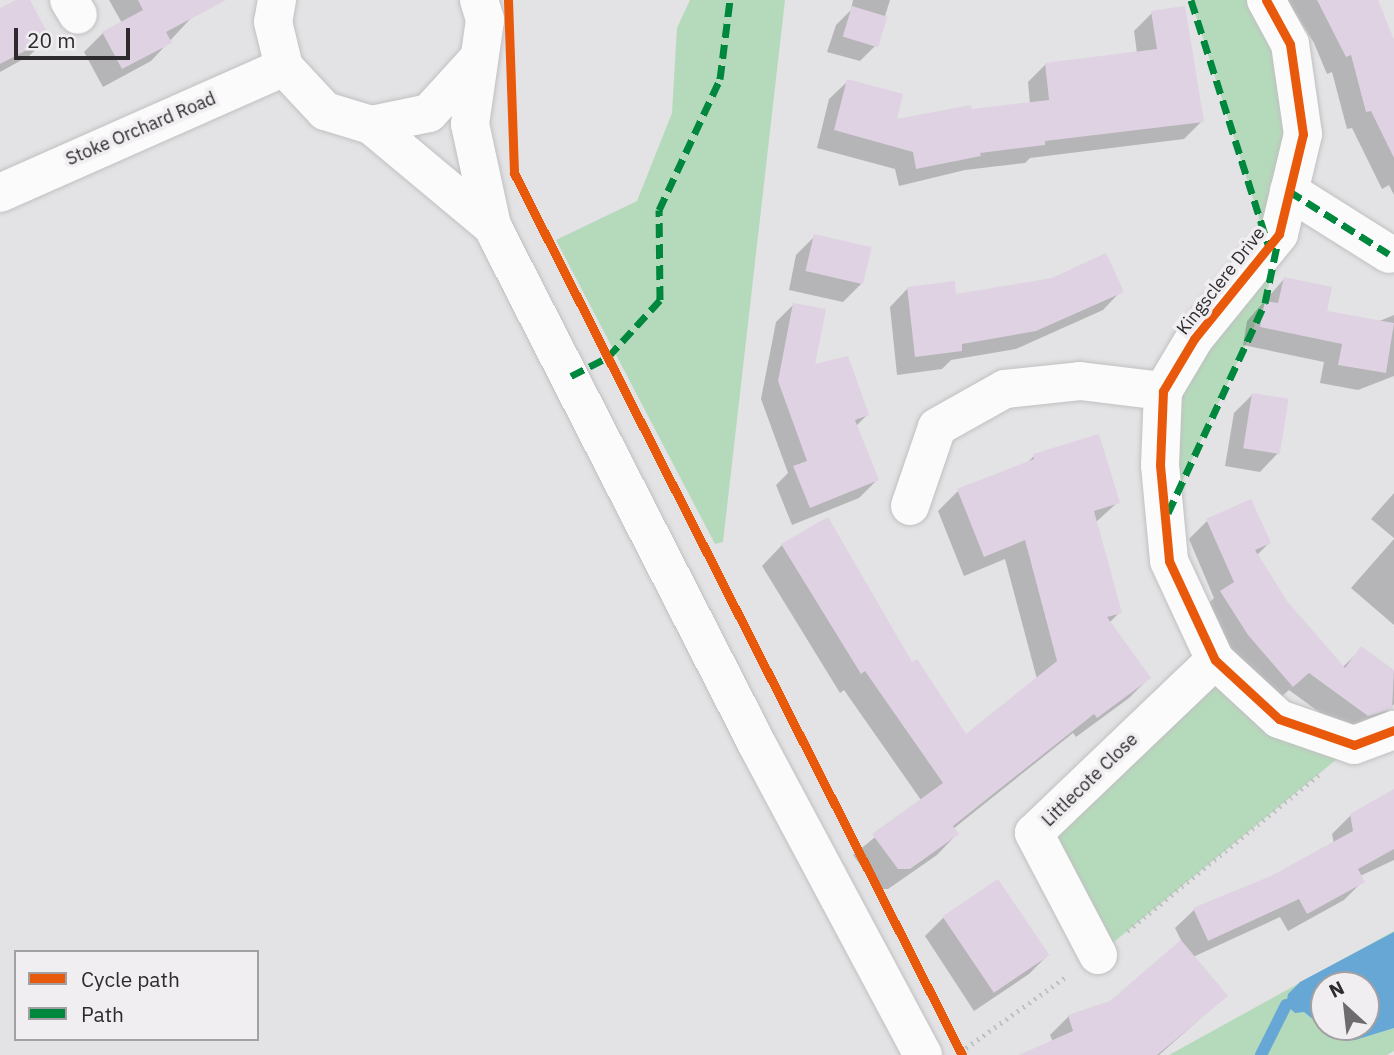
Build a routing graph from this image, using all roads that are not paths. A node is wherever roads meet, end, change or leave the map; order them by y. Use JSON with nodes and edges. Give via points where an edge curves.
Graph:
{"nodes":[{"id":1,"x":277,"y":0,"type":"edge"},
{"id":2,"x":479,"y":0,"type":"edge"},
{"id":3,"x":1266,"y":0,"type":"edge"},
{"id":4,"x":477,"y":60,"type":"junction"},
{"id":5,"x":284,"y":67,"type":"junction"},
{"id":6,"x":371,"y":125,"type":"junction"},
{"id":7,"x":1290,"y":191,"type":"junction"},
{"id":8,"x":0,"y":193,"type":"edge"},
{"id":9,"x":492,"y":226,"type":"junction"},
{"id":10,"x":1389,"y":254,"type":"dead end"},
{"id":11,"x":1163,"y":391,"type":"junction"},
{"id":12,"x":910,"y":506,"type":"dead end"},
{"id":13,"x":1215,"y":660,"type":"junction"},
{"id":14,"x":1394,"y":730,"type":"edge"},
{"id":15,"x":1098,"y":955,"type":"road end"},
{"id":16,"x":922,"y":1055,"type":"edge"}],
"edges":[{"from":1,"to":5,"type":"street","via":[[273,22]]},
{"from":2,"to":4,"type":"street","via":[[485,20]]},
{"from":3,"to":7,"type":"street","name":"Kingsclere Drive","via":[[1290,44],[1303,134]]},
{"from":4,"to":6,"type":"street","via":[[429,113]]},
{"from":4,"to":9,"type":"street","via":[[470,124]]},
{"from":5,"to":6,"type":"street","via":[[325,111]]},
{"from":5,"to":8,"type":"street","name":"Stoke Orchard Road"},
{"from":6,"to":9,"type":"street"},
{"from":7,"to":10,"type":"street"},
{"from":7,"to":11,"type":"street","name":"Kingsclere Drive","via":[[1279,234],[1194,339]]},
{"from":9,"to":16,"type":"street"},
{"from":11,"to":12,"type":"street","via":[[1080,381],[1005,388],[937,427]]},
{"from":11,"to":13,"type":"street","name":"Kingsclere Drive","via":[[1160,466],[1168,562]]},
{"from":13,"to":14,"type":"street","name":"Kingsclere Drive","via":[[1279,719],[1354,745]]},
{"from":13,"to":15,"type":"street","name":"Littlecote Close","via":[[1034,833]]}]}
